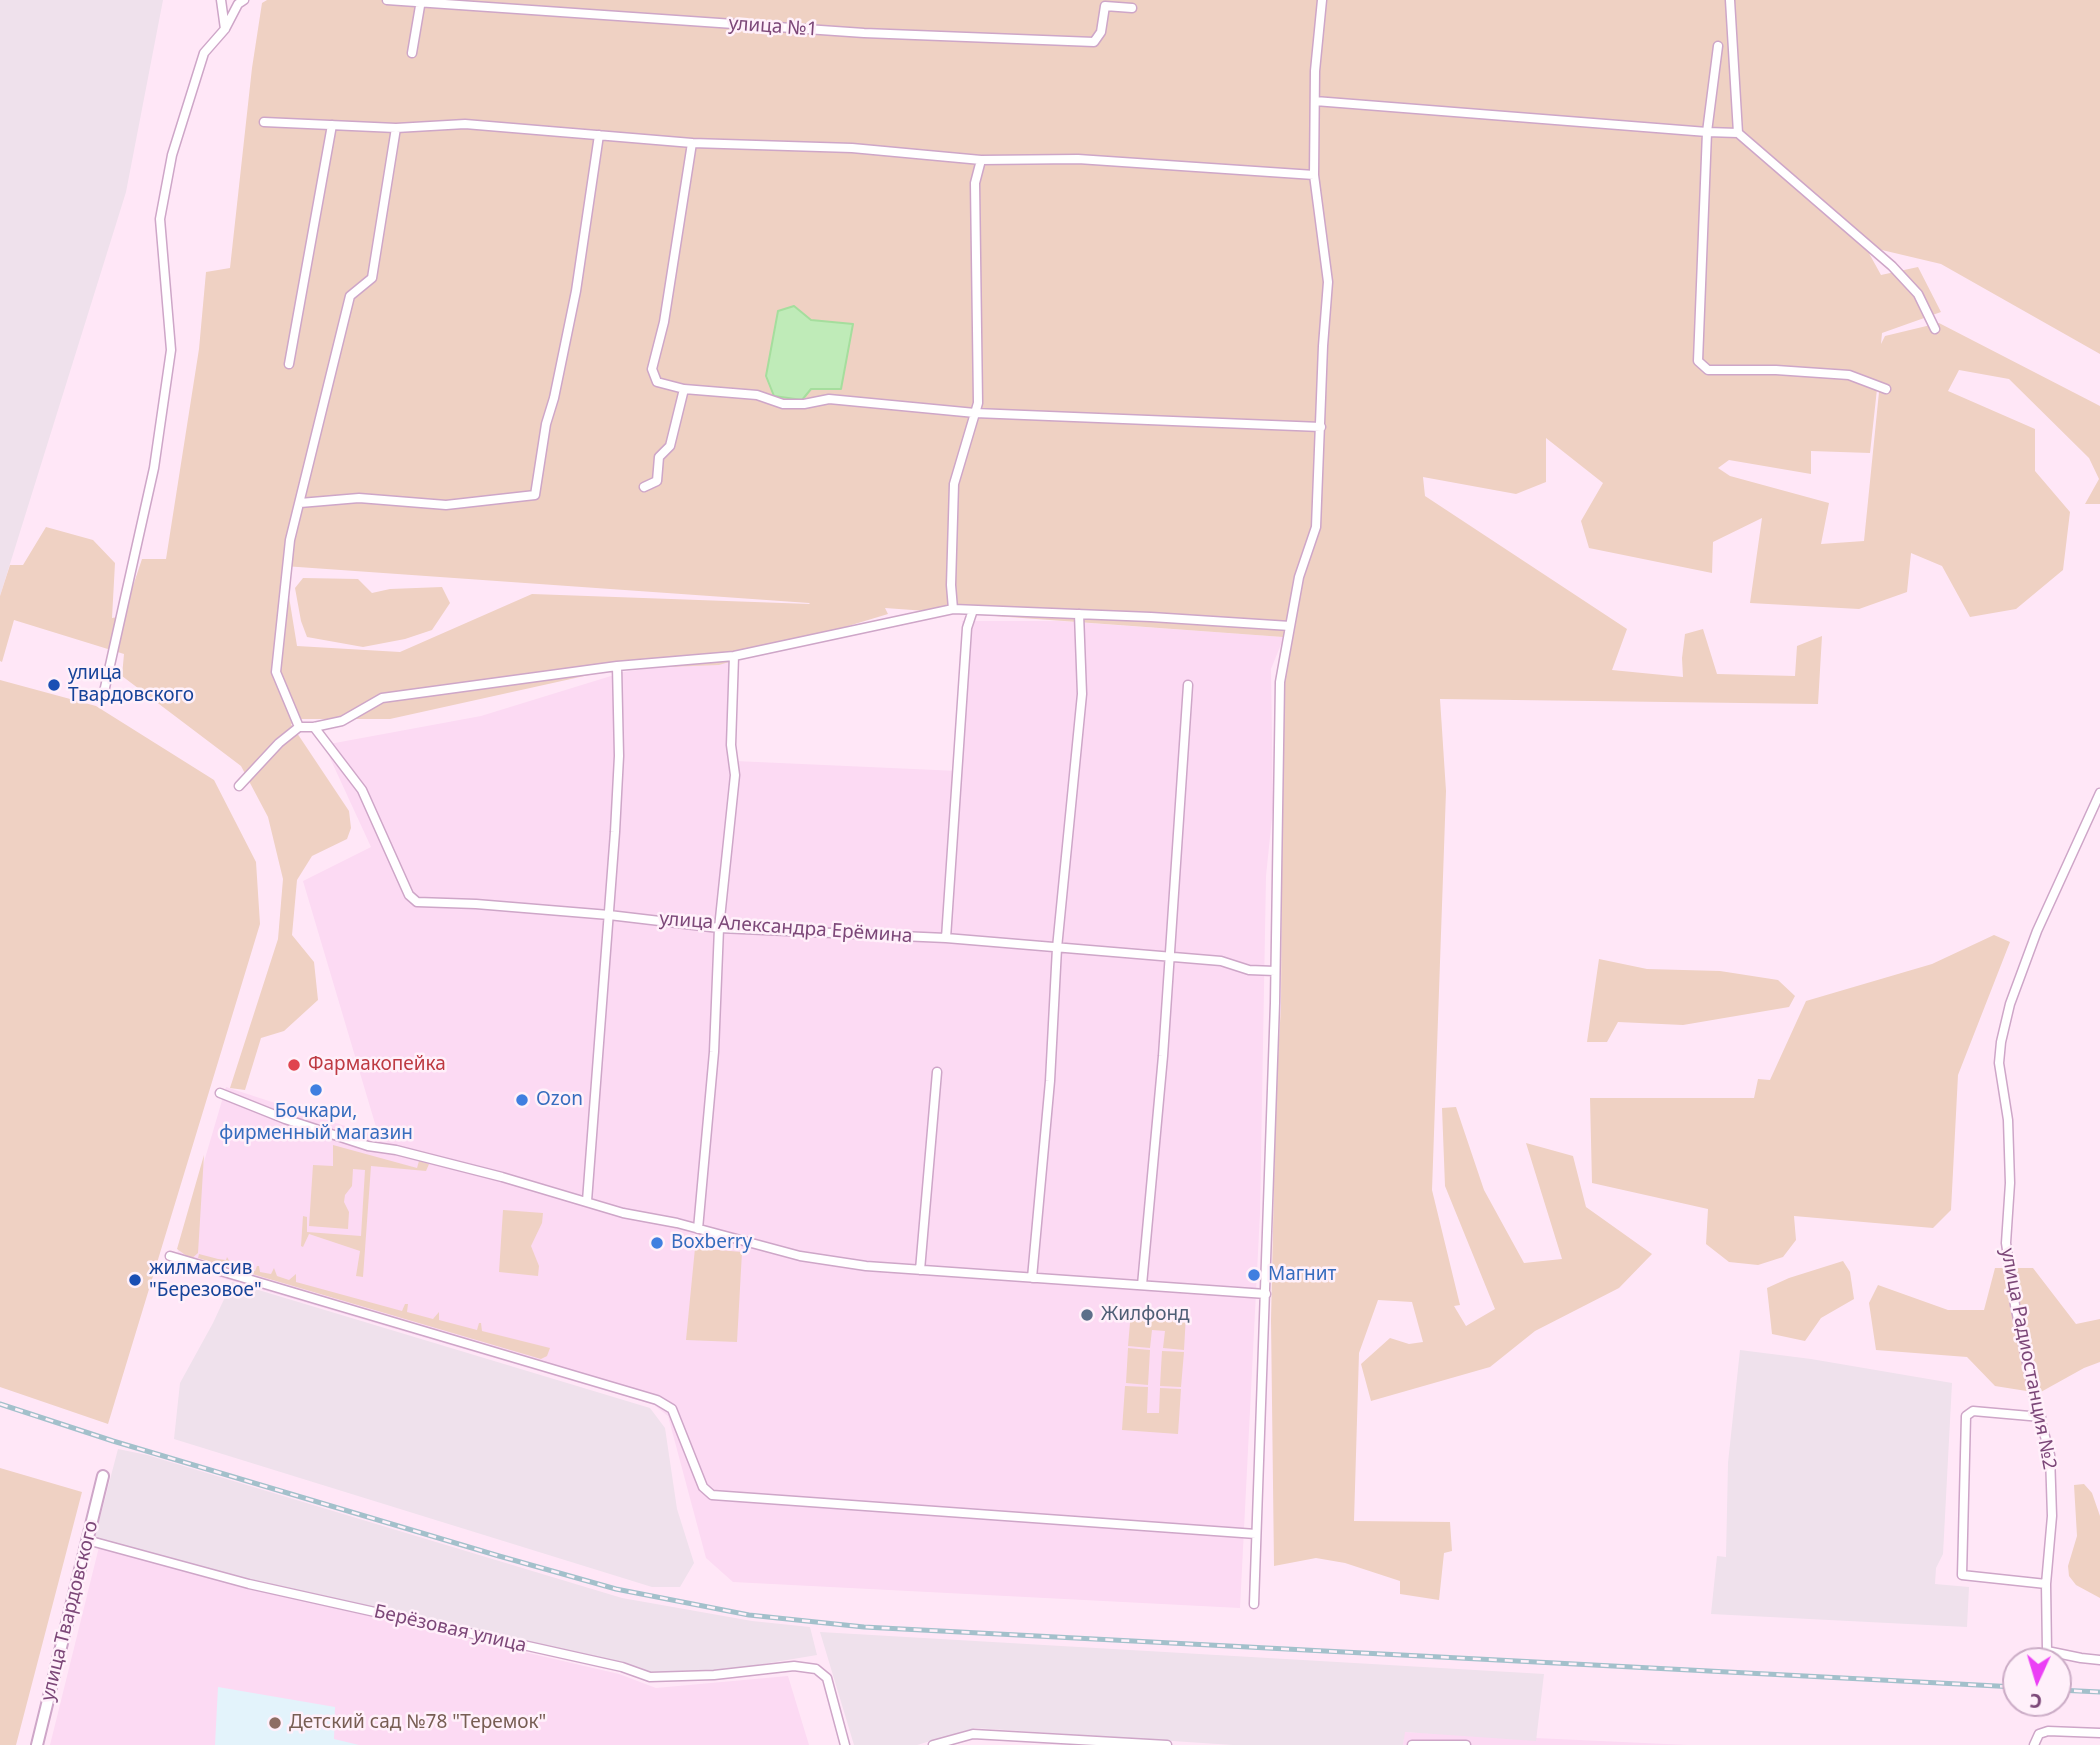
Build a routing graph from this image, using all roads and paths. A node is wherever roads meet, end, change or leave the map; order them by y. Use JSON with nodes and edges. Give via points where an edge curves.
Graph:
{"nodes":[{"id":1,"x":220,"y":0,"type":"edge"},
{"id":2,"x":244,"y":0,"type":"edge"},
{"id":3,"x":387,"y":0,"type":"edge"},
{"id":4,"x":1322,"y":0,"type":"edge"},
{"id":5,"x":1730,"y":0,"type":"edge"},
{"id":6,"x":421,"y":1,"type":"edge"},
{"id":7,"x":1132,"y":8,"type":"dead end"},
{"id":8,"x":225,"y":29,"type":"junction"},
{"id":9,"x":1718,"y":46,"type":"dead end"},
{"id":10,"x":412,"y":53,"type":"dead end"},
{"id":11,"x":1315,"y":101,"type":"junction"},
{"id":12,"x":264,"y":122,"type":"dead end"},
{"id":13,"x":331,"y":125,"type":"junction"},
{"id":14,"x":396,"y":128,"type":"junction"},
{"id":15,"x":1707,"y":132,"type":"junction"},
{"id":16,"x":1738,"y":133,"type":"junction"},
{"id":17,"x":599,"y":135,"type":"junction"},
{"id":18,"x":692,"y":143,"type":"junction"},
{"id":19,"x":981,"y":160,"type":"junction"},
{"id":20,"x":1314,"y":174,"type":"junction"},
{"id":21,"x":1935,"y":329,"type":"dead end"},
{"id":22,"x":289,"y":364,"type":"dead end"},
{"id":23,"x":684,"y":389,"type":"junction"},
{"id":24,"x":1886,"y":389,"type":"dead end"},
{"id":25,"x":975,"y":413,"type":"junction"},
{"id":26,"x":1321,"y":427,"type":"junction"},
{"id":27,"x":644,"y":487,"type":"dead end"},
{"id":28,"x":300,"y":503,"type":"junction"},
{"id":29,"x":953,"y":609,"type":"junction"},
{"id":30,"x":973,"y":610,"type":"junction"},
{"id":31,"x":1079,"y":614,"type":"junction"},
{"id":32,"x":1290,"y":626,"type":"junction"},
{"id":33,"x":734,"y":656,"type":"junction"},
{"id":34,"x":617,"y":666,"type":"junction"},
{"id":35,"x":1188,"y":685,"type":"dead end"},
{"id":36,"x":104,"y":692,"type":"dead end"},
{"id":37,"x":299,"y":727,"type":"junction"},
{"id":38,"x":314,"y":727,"type":"junction"},
{"id":39,"x":239,"y":786,"type":"dead end"},
{"id":40,"x":2100,"y":793,"type":"edge"},
{"id":41,"x":609,"y":915,"type":"junction"},
{"id":42,"x":719,"y":928,"type":"junction"},
{"id":43,"x":946,"y":938,"type":"junction"},
{"id":44,"x":1057,"y":948,"type":"junction"},
{"id":45,"x":1168,"y":957,"type":"junction"},
{"id":46,"x":1275,"y":971,"type":"junction"},
{"id":47,"x":937,"y":1072,"type":"dead end"},
{"id":48,"x":220,"y":1093,"type":"dead end"},
{"id":49,"x":587,"y":1201,"type":"junction"},
{"id":50,"x":698,"y":1229,"type":"junction"},
{"id":51,"x":170,"y":1256,"type":"dead end"},
{"id":52,"x":919,"y":1270,"type":"junction"},
{"id":53,"x":1032,"y":1278,"type":"junction"},
{"id":54,"x":1142,"y":1285,"type":"junction"},
{"id":55,"x":1266,"y":1294,"type":"junction"},
{"id":56,"x":2040,"y":1417,"type":"junction"},
{"id":57,"x":103,"y":1476,"type":"dead end"},
{"id":58,"x":1256,"y":1534,"type":"junction"},
{"id":59,"x":87,"y":1540,"type":"junction"},
{"id":60,"x":2046,"y":1584,"type":"junction"},
{"id":61,"x":1254,"y":1604,"type":"dead end"},
{"id":62,"x":2100,"y":1660,"type":"edge"},
{"id":63,"x":2100,"y":1732,"type":"edge"},
{"id":64,"x":37,"y":1745,"type":"edge"},
{"id":65,"x":845,"y":1745,"type":"edge"},
{"id":66,"x":933,"y":1745,"type":"edge"},
{"id":67,"x":1167,"y":1745,"type":"edge"},
{"id":68,"x":1412,"y":1745,"type":"edge"},
{"id":69,"x":1466,"y":1745,"type":"edge"},
{"id":70,"x":2034,"y":1745,"type":"edge"}],
"edges":[{"from":1,"to":8,"type":"street"},
{"from":2,"to":8,"type":"street","via":[[237,4]]},
{"from":3,"to":6,"type":"street","name":"улица №1"},
{"from":4,"to":11,"type":"street"},
{"from":5,"to":16,"type":"street"},
{"from":6,"to":7,"type":"street","name":"улица №1","via":[[864,33],[1094,43],[1101,32],[1105,6]]},
{"from":6,"to":10,"type":"street"},
{"from":8,"to":36,"type":"street","via":[[204,53],[172,155],[160,219],[172,350],[154,468]]},
{"from":9,"to":15,"type":"street"},
{"from":11,"to":15,"type":"street"},
{"from":11,"to":20,"type":"street"},
{"from":12,"to":13,"type":"street"},
{"from":13,"to":14,"type":"street"},
{"from":13,"to":22,"type":"street"},
{"from":14,"to":17,"type":"street","via":[[465,124]]},
{"from":14,"to":28,"type":"street","via":[[372,278],[350,296]]},
{"from":15,"to":16,"type":"street"},
{"from":15,"to":24,"type":"street","via":[[1698,361],[1708,370],[1849,376]]},
{"from":16,"to":21,"type":"street","via":[[1892,266],[1918,294]]},
{"from":17,"to":18,"type":"street"},
{"from":17,"to":28,"type":"street","via":[[576,291],[545,424],[535,495],[446,505],[359,498]]},
{"from":18,"to":19,"type":"street","via":[[852,148]]},
{"from":18,"to":23,"type":"street","via":[[664,322],[652,369],[657,382]]},
{"from":19,"to":20,"type":"street","via":[[1078,159]]},
{"from":19,"to":25,"type":"street","via":[[975,183]]},
{"from":20,"to":26,"type":"street","via":[[1328,282]]},
{"from":23,"to":25,"type":"street","via":[[757,395],[783,404],[829,399]]},
{"from":23,"to":27,"type":"street","via":[[670,446],[659,457],[657,481]]},
{"from":25,"to":26,"type":"street"},
{"from":25,"to":29,"type":"street","via":[[954,484]]},
{"from":26,"to":32,"type":"street","via":[[1316,527],[1299,577]]},
{"from":28,"to":37,"type":"street","via":[[290,540],[276,672]]},
{"from":29,"to":30,"type":"street"},
{"from":29,"to":33,"type":"street"},
{"from":30,"to":31,"type":"street"},
{"from":30,"to":43,"type":"street","via":[[967,628]]},
{"from":31,"to":32,"type":"street"},
{"from":31,"to":44,"type":"street","via":[[1082,694]]},
{"from":32,"to":46,"type":"street","via":[[1280,682]]},
{"from":33,"to":34,"type":"street"},
{"from":33,"to":42,"type":"street","via":[[734,775]]},
{"from":34,"to":38,"type":"street","via":[[382,698],[342,721]]},
{"from":34,"to":41,"type":"street","via":[[618,756]]},
{"from":35,"to":45,"type":"street"},
{"from":37,"to":38,"type":"street"},
{"from":37,"to":39,"type":"street"},
{"from":38,"to":41,"type":"street","name":"улица Александра Ерёмина","via":[[362,790],[409,895],[417,902]]},
{"from":40,"to":56,"type":"street","name":"улица Радиостанция №2","via":[[2037,931],[2010,1004],[2000,1052],[2010,1183],[2006,1243]]},
{"from":41,"to":42,"type":"street","name":"улица Александра Ерёмина"},
{"from":41,"to":49,"type":"street"},
{"from":42,"to":43,"type":"street","name":"улица Александра Ерёмина"},
{"from":42,"to":50,"type":"street","via":[[714,1052]]},
{"from":43,"to":44,"type":"street","name":"улица Александра Ерёмина"},
{"from":44,"to":45,"type":"street","name":"улица Александра Ерёмина"},
{"from":44,"to":53,"type":"street"},
{"from":45,"to":46,"type":"street","name":"улица Александра Ерёмина"},
{"from":45,"to":54,"type":"street"},
{"from":46,"to":55,"type":"street"},
{"from":47,"to":52,"type":"street"},
{"from":48,"to":49,"type":"street","via":[[368,1146]]},
{"from":49,"to":50,"type":"street"},
{"from":50,"to":52,"type":"street","via":[[800,1256]]},
{"from":51,"to":58,"type":"street","via":[[657,1400],[672,1409],[703,1488],[712,1495]]},
{"from":52,"to":53,"type":"street"},
{"from":53,"to":54,"type":"street"},
{"from":54,"to":55,"type":"street"},
{"from":55,"to":58,"type":"street"},
{"from":56,"to":60,"type":"street","name":"улица Радиостанция №2","via":[[2050,1455],[2052,1504]]},
{"from":56,"to":60,"type":"street","via":[[1973,1411],[1966,1416],[1962,1574]]},
{"from":57,"to":59,"type":"street","name":"улица Твардовского"},
{"from":58,"to":61,"type":"street"},
{"from":59,"to":64,"type":"street","name":"улица Твардовского"},
{"from":59,"to":65,"type":"street","name":"Берёзовая улица","via":[[249,1584],[650,1677],[794,1666],[816,1669],[827,1678]]},
{"from":60,"to":62,"type":"street","name":"улица Радиостанция №2","via":[[2047,1651]]},
{"from":63,"to":70,"type":"street","via":[[2048,1731],[2039,1734]]},
{"from":66,"to":67,"type":"street","via":[[973,1734]]},
{"from":68,"to":69,"type":"street"}]}
